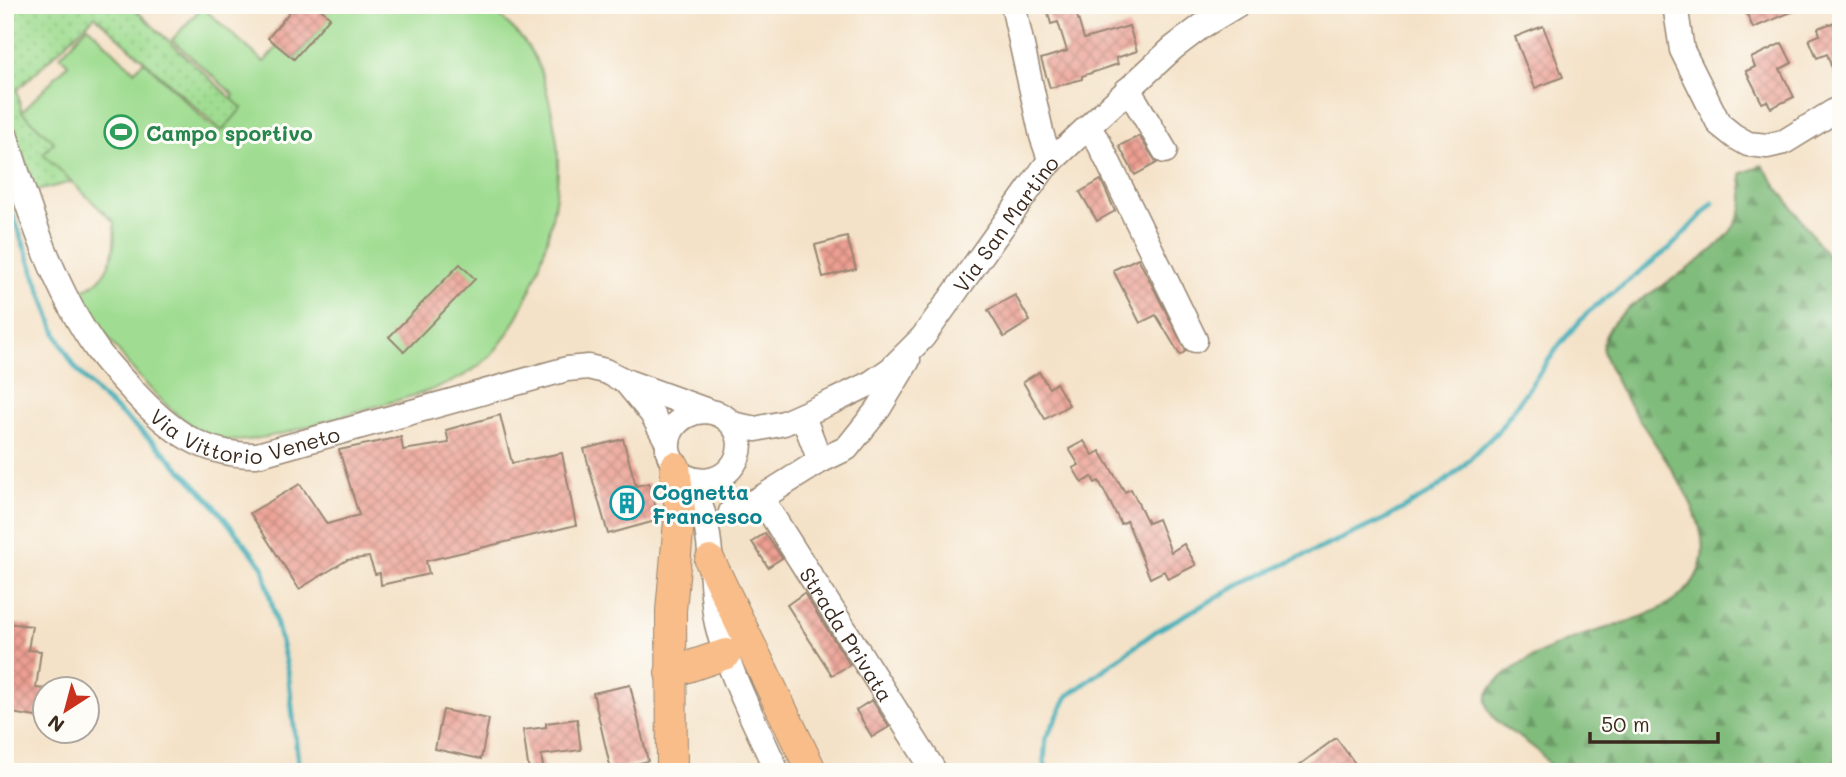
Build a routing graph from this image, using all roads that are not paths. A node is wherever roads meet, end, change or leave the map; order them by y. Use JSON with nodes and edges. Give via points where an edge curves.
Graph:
{"nodes":[{"id":1,"x":1013,"y":5,"type":"edge"},
{"id":2,"x":1237,"y":5,"type":"edge"},
{"id":3,"x":1675,"y":5,"type":"edge"},
{"id":4,"x":1127,"y":90,"type":"junction"},
{"id":5,"x":1841,"y":107,"type":"edge"},
{"id":6,"x":1088,"y":127,"type":"junction"},
{"id":7,"x":7,"y":146,"type":"edge"},
{"id":8,"x":1165,"y":151,"type":"dead end"},
{"id":9,"x":1051,"y":162,"type":"junction"},
{"id":10,"x":1195,"y":340,"type":"dead end"},
{"id":11,"x":916,"y":344,"type":"junction"},
{"id":12,"x":625,"y":381,"type":"junction"},
{"id":13,"x":708,"y":411,"type":"junction"},
{"id":14,"x":803,"y":416,"type":"junction"},
{"id":15,"x":732,"y":424,"type":"junction"},
{"id":16,"x":769,"y":427,"type":"junction"},
{"id":17,"x":738,"y":456,"type":"junction"},
{"id":18,"x":820,"y":461,"type":"junction"},
{"id":19,"x":676,"y":462,"type":"junction"},
{"id":20,"x":723,"y":477,"type":"junction"},
{"id":21,"x":761,"y":498,"type":"junction"},
{"id":22,"x":731,"y":512,"type":"dead end"},
{"id":23,"x":706,"y":524,"type":"junction"},
{"id":24,"x":710,"y":561,"type":"junction"},
{"id":25,"x":726,"y":654,"type":"junction"},
{"id":26,"x":670,"y":673,"type":"junction"},
{"id":27,"x":933,"y":769,"type":"dead end"},
{"id":28,"x":672,"y":772,"type":"edge"},
{"id":29,"x":777,"y":772,"type":"edge"},
{"id":30,"x":812,"y":772,"type":"edge"}],
"edges":[{"from":1,"to":9,"type":"street"},
{"from":2,"to":4,"type":"street","name":"Via San Martino","via":[[1193,33]]},
{"from":3,"to":5,"type":"street","via":[[1682,50],[1720,124],[1748,144],[1784,142]]},
{"from":4,"to":6,"type":"street","name":"Via San Martino"},
{"from":4,"to":8,"type":"street"},
{"from":6,"to":9,"type":"street","name":"Via San Martino"},
{"from":6,"to":10,"type":"street"},
{"from":7,"to":12,"type":"street","name":"Via Vittorio Veneto","via":[[57,277],[97,350],[146,405],[202,446],[239,456],[257,455],[567,369],[596,369]]},
{"from":9,"to":11,"type":"street","name":"Via San Martino"},
{"from":11,"to":14,"type":"street","name":"Via San Martino","via":[[871,383]]},
{"from":11,"to":18,"type":"street","via":[[879,408],[846,448]]},
{"from":12,"to":13,"type":"street"},
{"from":12,"to":19,"type":"street","via":[[652,414]]},
{"from":13,"to":15,"type":"street"},
{"from":13,"to":19,"type":"street","via":[[682,418],[673,428]]},
{"from":14,"to":16,"type":"street","name":"Via San Martino"},
{"from":14,"to":18,"type":"street"},
{"from":15,"to":16,"type":"street","name":"Via San Martino","via":[[750,429]]},
{"from":15,"to":17,"type":"street","via":[[739,440]]},
{"from":16,"to":17,"type":"street","name":"Via San Martino"},
{"from":17,"to":20,"type":"street"},
{"from":18,"to":21,"type":"street"},
{"from":19,"to":20,"type":"street","via":[[702,482]]},
{"from":19,"to":23,"type":"street"},
{"from":19,"to":26,"type":"main road","via":[[680,510]]},
{"from":20,"to":23,"type":"street"},
{"from":21,"to":22,"type":"street"},
{"from":21,"to":27,"type":"street","name":"Strada Privata"},
{"from":23,"to":24,"type":"street"},
{"from":24,"to":25,"type":"street","via":[[714,608]]},
{"from":24,"to":30,"type":"main road"},
{"from":25,"to":26,"type":"main road"},
{"from":25,"to":29,"type":"street"},
{"from":26,"to":28,"type":"main road"}]}
